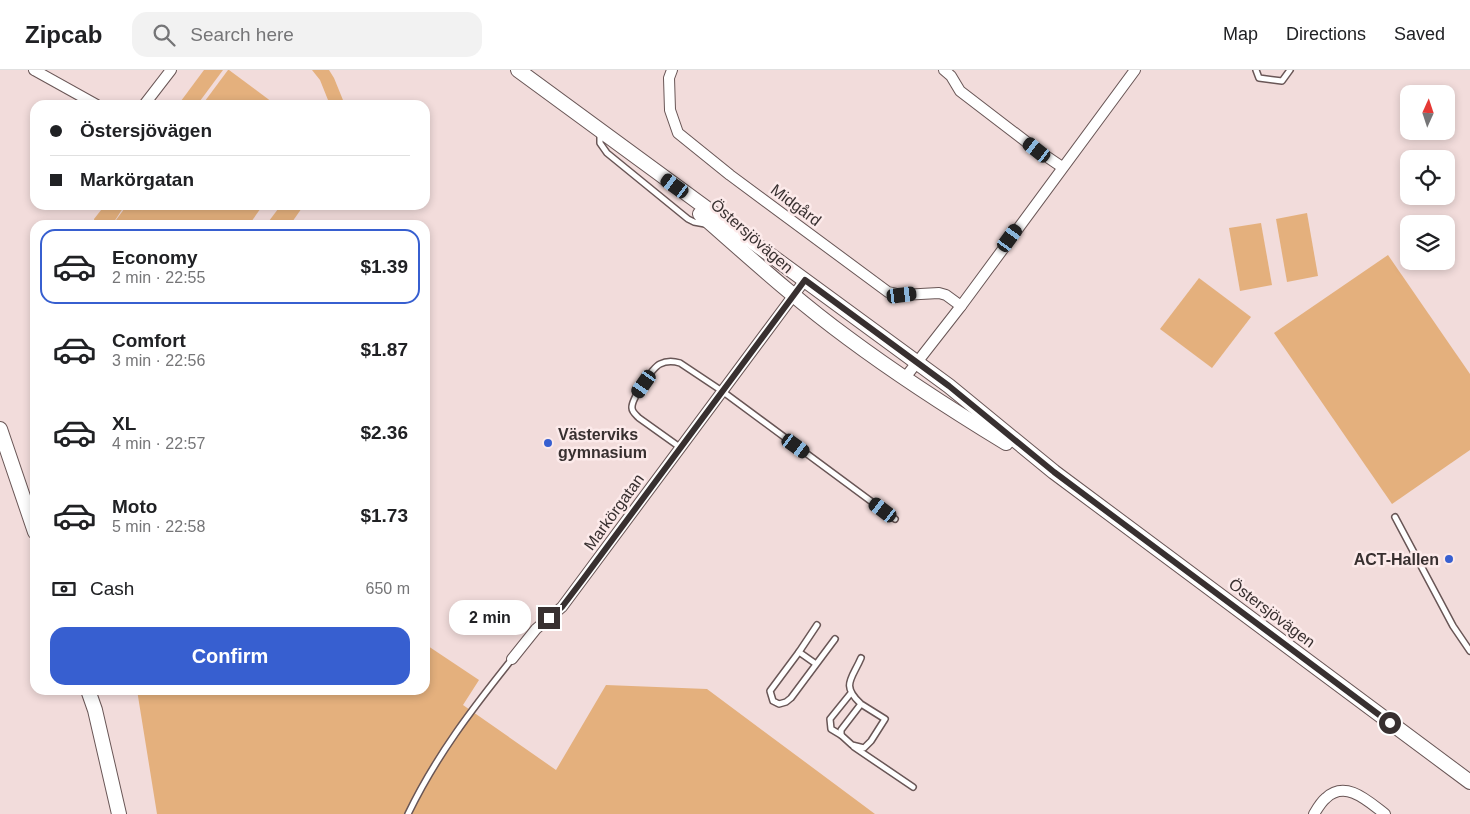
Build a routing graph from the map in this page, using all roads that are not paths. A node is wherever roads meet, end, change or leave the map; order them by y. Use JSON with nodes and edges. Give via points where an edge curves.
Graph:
{"nodes":[{"id":1,"x":34,"y":70,"type":"edge"},
{"id":2,"x":171,"y":70,"type":"edge"},
{"id":3,"x":518,"y":70,"type":"edge"},
{"id":4,"x":672,"y":70,"type":"edge"},
{"id":5,"x":944,"y":70,"type":"edge"},
{"id":6,"x":1135,"y":70,"type":"edge"},
{"id":7,"x":1256,"y":70,"type":"edge"},
{"id":8,"x":1290,"y":70,"type":"edge"},
{"id":9,"x":88,"y":100,"type":"edge"},
{"id":10,"x":148,"y":100,"type":"edge"},
{"id":11,"x":600,"y":132,"type":"junction"},
{"id":12,"x":631,"y":155,"type":"junction"},
{"id":13,"x":1062,"y":167,"type":"junction"},
{"id":14,"x":710,"y":223,"type":"junction"},
{"id":15,"x":805,"y":280,"type":"junction"},
{"id":16,"x":794,"y":296,"type":"junction"},
{"id":17,"x":961,"y":306,"type":"junction"},
{"id":18,"x":916,"y":363,"type":"junction"},
{"id":19,"x":904,"y":379,"type":"junction"},
{"id":20,"x":722,"y":391,"type":"junction"},
{"id":21,"x":0,"y":429,"type":"edge"},
{"id":22,"x":680,"y":448,"type":"junction"},
{"id":23,"x":1054,"y":472,"type":"junction"},
{"id":24,"x":30,"y":517,"type":"edge"},
{"id":25,"x":1395,"y":517,"type":"dead end"},
{"id":26,"x":895,"y":519,"type":"dead end"},
{"id":27,"x":817,"y":625,"type":"dead end"},
{"id":28,"x":835,"y":639,"type":"dead end"},
{"id":29,"x":1470,"y":651,"type":"edge"},
{"id":30,"x":799,"y":652,"type":"junction"},
{"id":31,"x":861,"y":658,"type":"dead end"},
{"id":32,"x":512,"y":659,"type":"joint"},
{"id":33,"x":816,"y":664,"type":"junction"},
{"id":34,"x":851,"y":693,"type":"junction"},
{"id":35,"x":90,"y":695,"type":"edge"},
{"id":36,"x":861,"y":704,"type":"junction"},
{"id":37,"x":841,"y":735,"type":"junction"},
{"id":38,"x":852,"y":745,"type":"junction"},
{"id":39,"x":1470,"y":782,"type":"edge"},
{"id":40,"x":913,"y":787,"type":"dead end"},
{"id":41,"x":119,"y":814,"type":"edge"},
{"id":42,"x":408,"y":814,"type":"edge"},
{"id":43,"x":1314,"y":814,"type":"edge"},
{"id":44,"x":1385,"y":814,"type":"edge"}],
"edges":[{"from":1,"to":9,"type":"street"},
{"from":2,"to":10,"type":"street"},
{"from":3,"to":11,"type":"main road","name":"Östersjövägen"},
{"from":4,"to":17,"type":"street","name":"Midgård","via":[[669,78],[670,110],[678,134],[888,292],[902,295],[939,293]]},
{"from":5,"to":13,"type":"street","via":[[960,91]]},
{"from":6,"to":13,"type":"street"},
{"from":7,"to":8,"type":"lane","via":[[1259,78],[1282,81]]},
{"from":11,"to":12,"type":"main road","name":"Östersjövägen"},
{"from":11,"to":14,"type":"lane","via":[[600,143],[607,153],[688,219]]},
{"from":12,"to":14,"type":"main road","name":"Östersjövägen"},
{"from":12,"to":15,"type":"main road","name":"Östersjövägen"},
{"from":13,"to":17,"type":"street"},
{"from":14,"to":16,"type":"main road","name":"Östersjövägen"},
{"from":15,"to":16,"type":"street","name":"Markörgatan"},
{"from":15,"to":18,"type":"main road","name":"Östersjövägen"},
{"from":16,"to":19,"type":"main road","name":"Östersjövägen"},
{"from":16,"to":20,"type":"street","name":"Markörgatan"},
{"from":17,"to":18,"type":"street"},
{"from":18,"to":19,"type":"street"},
{"from":18,"to":23,"type":"main road","name":"Östersjövägen"},
{"from":19,"to":23,"type":"main road","name":"Östersjövägen"},
{"from":20,"to":22,"type":"street","name":"Markörgatan"},
{"from":20,"to":22,"type":"lane","via":[[680,363],[672,361],[656,367],[633,400],[633,412]]},
{"from":20,"to":26,"type":"lane"},
{"from":21,"to":24,"type":"main road"},
{"from":22,"to":32,"type":"street","name":"Markörgatan","via":[[562,607],[536,629]]},
{"from":23,"to":39,"type":"main road","name":"Östersjövägen"},
{"from":25,"to":29,"type":"lane","via":[[1453,626]]},
{"from":27,"to":30,"type":"lane"},
{"from":28,"to":33,"type":"lane"},
{"from":30,"to":33,"type":"lane"},
{"from":30,"to":33,"type":"lane","via":[[770,691],[773,701],[779,704],[786,702]]},
{"from":31,"to":34,"type":"lane","via":[[848,689]]},
{"from":32,"to":42,"type":"lane","via":[[470,711],[438,758]]},
{"from":34,"to":36,"type":"lane"},
{"from":34,"to":37,"type":"lane","via":[[830,719],[831,730]]},
{"from":35,"to":41,"type":"main road"},
{"from":36,"to":37,"type":"lane","via":[[841,730]]},
{"from":36,"to":38,"type":"lane","via":[[885,719],[864,748]]},
{"from":37,"to":38,"type":"lane"},
{"from":38,"to":40,"type":"lane"},
{"from":43,"to":44,"type":"street","via":[[1326,797],[1345,790],[1356,792]]}]}
